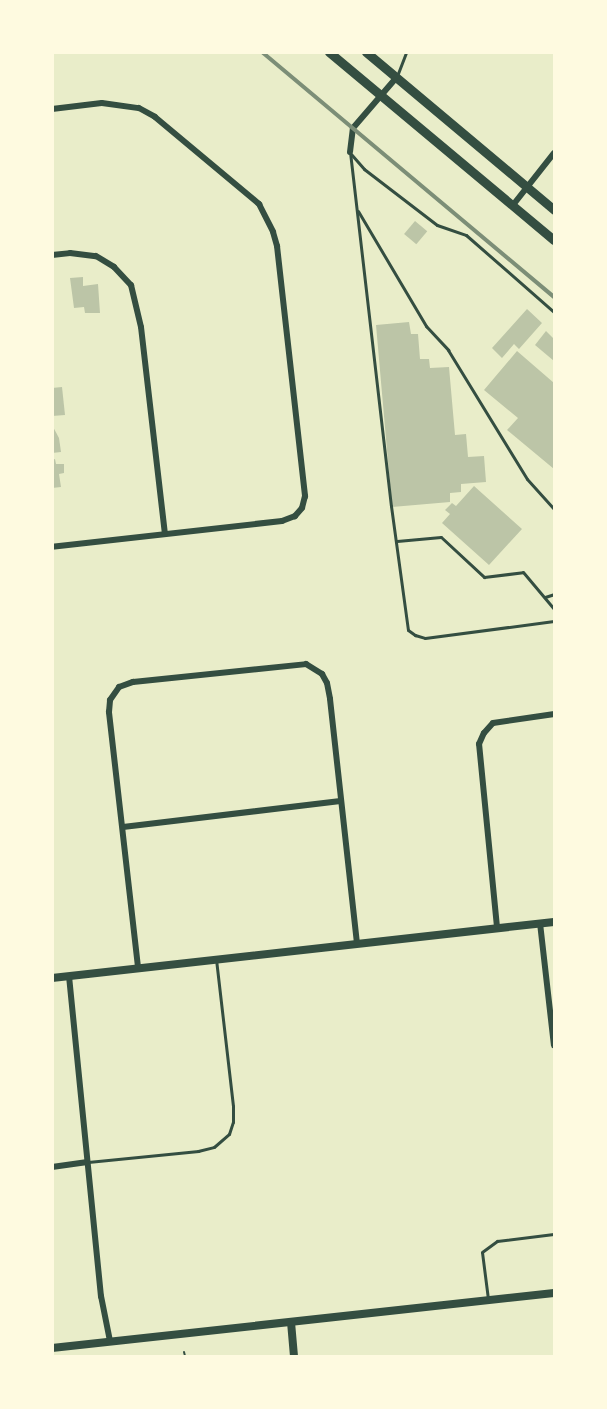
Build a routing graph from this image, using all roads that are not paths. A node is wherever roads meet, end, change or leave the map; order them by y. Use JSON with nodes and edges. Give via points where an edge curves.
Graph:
{"nodes":[{"id":1,"x":328,"y":52,"type":"edge"},
{"id":2,"x":366,"y":52,"type":"edge"},
{"id":3,"x":406,"y":52,"type":"edge"},
{"id":4,"x":396,"y":78,"type":"junction"},
{"id":5,"x":380,"y":96,"type":"junction"},
{"id":6,"x":52,"y":109,"type":"edge"},
{"id":7,"x":350,"y":152,"type":"junction"},
{"id":8,"x":555,"y":153,"type":"edge"},
{"id":9,"x":526,"y":187,"type":"junction"},
{"id":10,"x":513,"y":205,"type":"junction"},
{"id":11,"x":356,"y":208,"type":"junction"},
{"id":12,"x":555,"y":210,"type":"edge"},
{"id":13,"x":555,"y":240,"type":"edge"},
{"id":14,"x":52,"y":255,"type":"edge"},
{"id":15,"x":555,"y":312,"type":"edge"},
{"id":16,"x":555,"y":509,"type":"edge"},
{"id":17,"x":165,"y":534,"type":"junction"},
{"id":18,"x":397,"y":541,"type":"junction"},
{"id":19,"x":52,"y":547,"type":"edge"},
{"id":20,"x":555,"y":594,"type":"edge"},
{"id":21,"x":544,"y":597,"type":"junction"},
{"id":22,"x":555,"y":609,"type":"edge"},
{"id":23,"x":555,"y":621,"type":"edge"},
{"id":24,"x":555,"y":714,"type":"edge"},
{"id":25,"x":340,"y":801,"type":"junction"},
{"id":26,"x":123,"y":827,"type":"junction"},
{"id":27,"x":555,"y":922,"type":"edge"},
{"id":28,"x":540,"y":923,"type":"junction"},
{"id":29,"x":497,"y":927,"type":"junction"},
{"id":30,"x":357,"y":942,"type":"junction"},
{"id":31,"x":216,"y":958,"type":"junction"},
{"id":32,"x":138,"y":967,"type":"junction"},
{"id":33,"x":69,"y":976,"type":"junction"},
{"id":34,"x":52,"y":978,"type":"edge"},
{"id":35,"x":555,"y":1045,"type":"edge"},
{"id":36,"x":86,"y":1162,"type":"junction"},
{"id":37,"x":52,"y":1167,"type":"edge"},
{"id":38,"x":555,"y":1234,"type":"edge"},
{"id":39,"x":555,"y":1293,"type":"edge"},
{"id":40,"x":488,"y":1299,"type":"junction"},
{"id":41,"x":291,"y":1322,"type":"junction"},
{"id":42,"x":110,"y":1341,"type":"junction"},
{"id":43,"x":52,"y":1348,"type":"edge"},
{"id":44,"x":294,"y":1356,"type":"edge"}],
"edges":[{"from":1,"to":5,"type":"main road"},
{"from":2,"to":4,"type":"main road"},
{"from":3,"to":4,"type":"lane"},
{"from":4,"to":5,"type":"street"},
{"from":4,"to":9,"type":"main road"},
{"from":5,"to":7,"type":"street","via":[[353,128]]},
{"from":5,"to":10,"type":"main road"},
{"from":6,"to":17,"type":"street","via":[[102,103],[139,108],[155,117],[259,204],[277,246],[304,496],[302,508],[296,516],[282,521]]},
{"from":7,"to":11,"type":"lane"},
{"from":7,"to":15,"type":"lane","via":[[364,169],[437,225],[466,235]]},
{"from":8,"to":9,"type":"street"},
{"from":9,"to":10,"type":"street"},
{"from":9,"to":12,"type":"main road"},
{"from":10,"to":13,"type":"main road"},
{"from":11,"to":16,"type":"lane","via":[[426,326],[448,350],[527,479]]},
{"from":11,"to":18,"type":"lane"},
{"from":14,"to":17,"type":"street","via":[[96,256],[114,267],[131,285],[141,327]]},
{"from":17,"to":19,"type":"street"},
{"from":18,"to":21,"type":"lane","via":[[441,537],[484,577],[523,572]]},
{"from":18,"to":23,"type":"lane","via":[[408,630],[415,635],[424,638]]},
{"from":20,"to":21,"type":"lane"},
{"from":21,"to":22,"type":"lane"},
{"from":24,"to":29,"type":"street","via":[[493,723],[479,744]]},
{"from":25,"to":26,"type":"street"},
{"from":25,"to":26,"type":"street","via":[[327,682],[314,666],[133,682],[119,687],[109,712]]},
{"from":25,"to":30,"type":"street"},
{"from":26,"to":32,"type":"street"},
{"from":27,"to":28,"type":"street"},
{"from":28,"to":29,"type":"street"},
{"from":28,"to":35,"type":"street"},
{"from":29,"to":30,"type":"street"},
{"from":30,"to":31,"type":"street"},
{"from":31,"to":32,"type":"street"},
{"from":31,"to":36,"type":"lane","via":[[233,1106],[229,1134],[214,1147],[198,1151]]},
{"from":32,"to":33,"type":"street"},
{"from":33,"to":34,"type":"street"},
{"from":33,"to":36,"type":"street","via":[[84,1103]]},
{"from":36,"to":37,"type":"street"},
{"from":36,"to":42,"type":"street"},
{"from":38,"to":40,"type":"lane","via":[[497,1241],[482,1252]]},
{"from":39,"to":40,"type":"street"},
{"from":40,"to":41,"type":"street"},
{"from":41,"to":42,"type":"street"},
{"from":41,"to":44,"type":"street"},
{"from":42,"to":43,"type":"street"}]}
